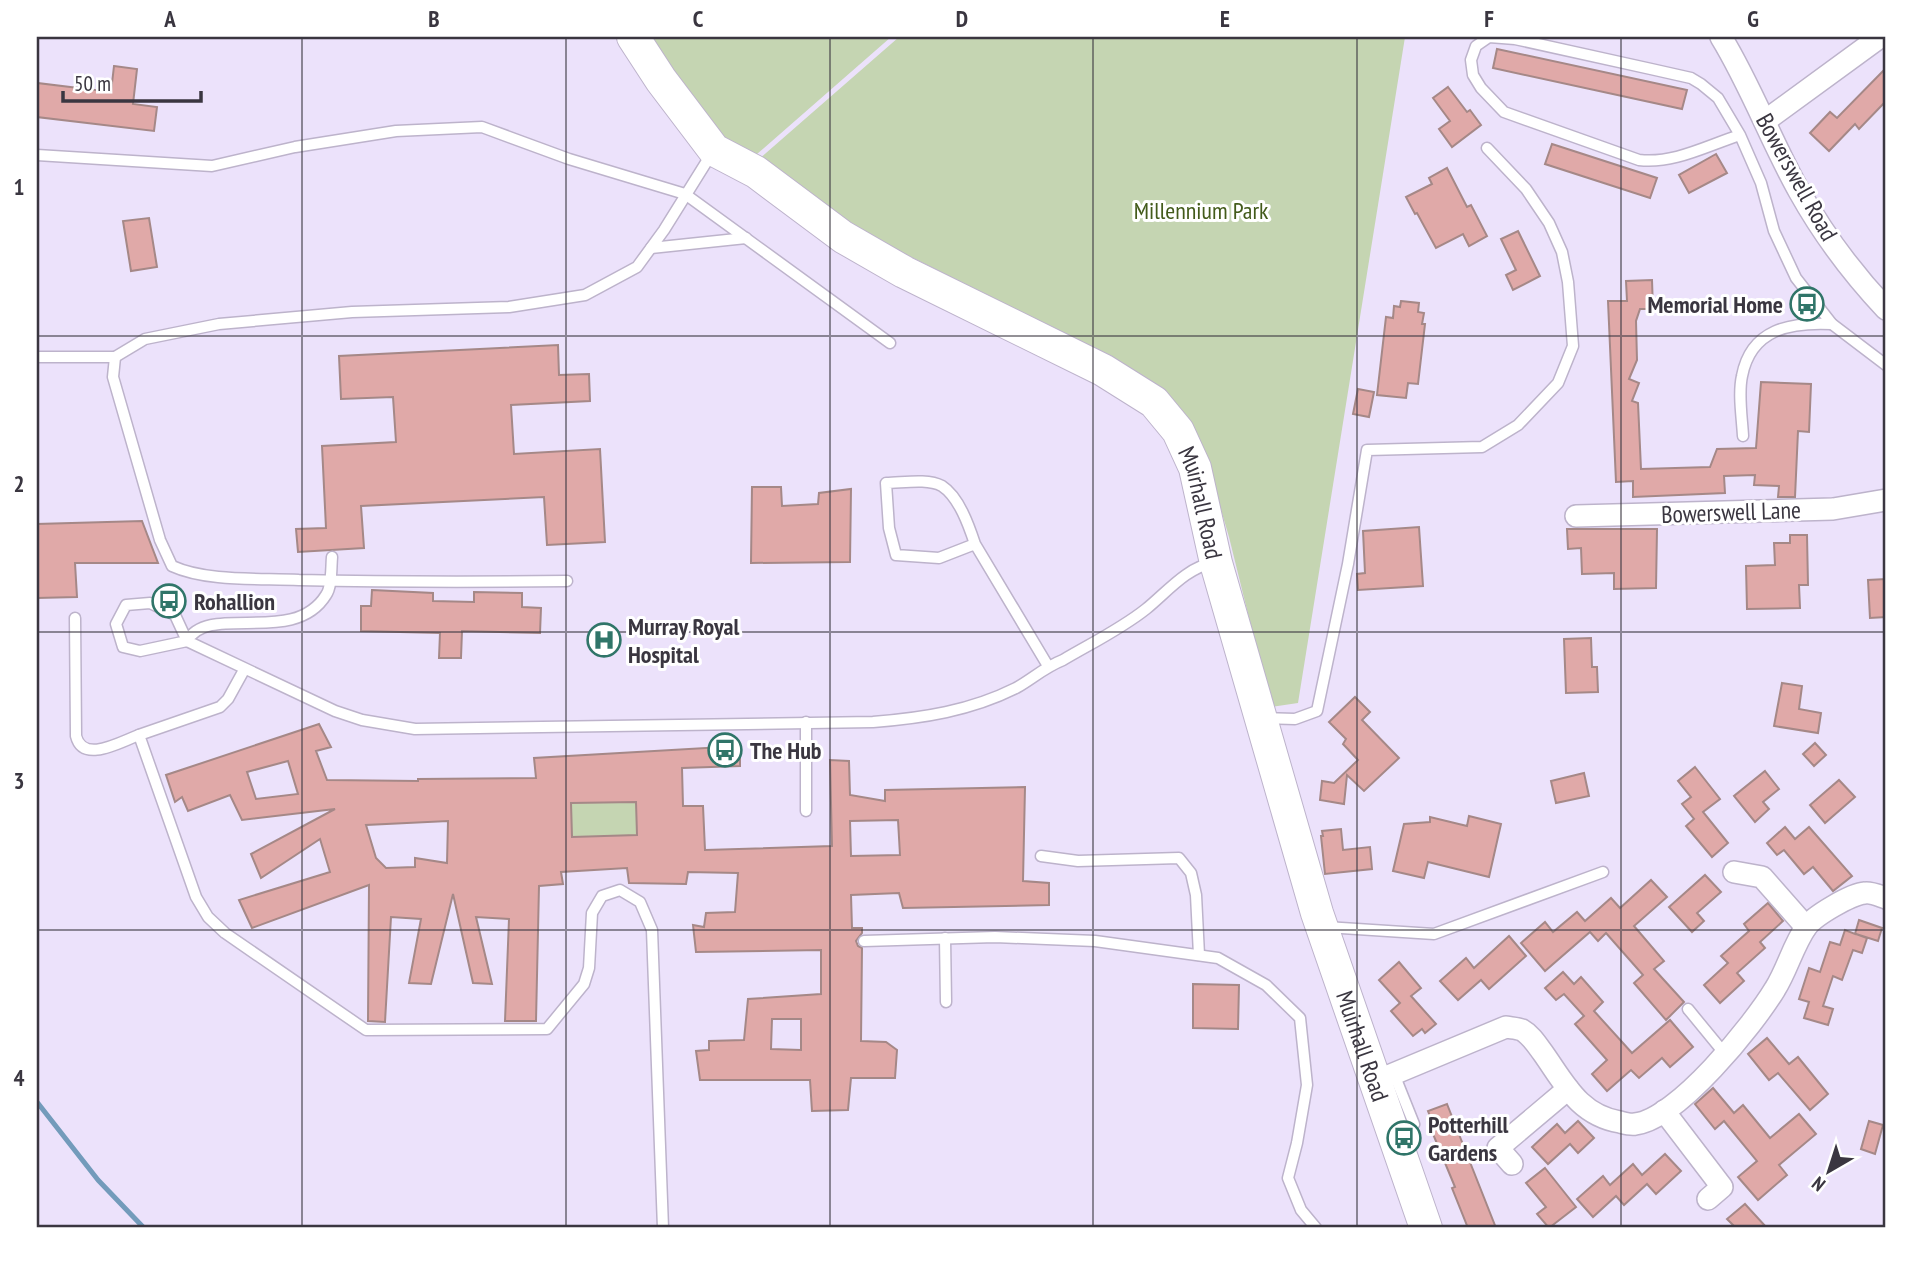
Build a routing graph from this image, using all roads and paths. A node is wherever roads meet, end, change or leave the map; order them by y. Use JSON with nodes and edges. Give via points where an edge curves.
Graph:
{"nodes":[{"id":1,"x":633,"y":37,"type":"edge"},
{"id":2,"x":1721,"y":37,"type":"edge"},
{"id":3,"x":1880,"y":37,"type":"edge"},
{"id":4,"x":1765,"y":121,"type":"junction"},
{"id":5,"x":1740,"y":135,"type":"junction"},
{"id":6,"x":1487,"y":148,"type":"dead end"},
{"id":7,"x":714,"y":150,"type":"junction"},
{"id":8,"x":37,"y":155,"type":"edge"},
{"id":9,"x":685,"y":194,"type":"junction"},
{"id":10,"x":746,"y":238,"type":"junction"},
{"id":11,"x":652,"y":248,"type":"junction"},
{"id":12,"x":1886,"y":309,"type":"edge"},
{"id":13,"x":1832,"y":324,"type":"junction"},
{"id":14,"x":890,"y":343,"type":"dead end"},
{"id":15,"x":116,"y":356,"type":"junction"},
{"id":16,"x":37,"y":357,"type":"edge"},
{"id":17,"x":1886,"y":365,"type":"edge"},
{"id":18,"x":1743,"y":436,"type":"dead end"},
{"id":19,"x":1886,"y":500,"type":"edge"},
{"id":20,"x":1576,"y":516,"type":"dead end"},
{"id":21,"x":975,"y":544,"type":"junction"},
{"id":22,"x":332,"y":557,"type":"dead end"},
{"id":23,"x":1216,"y":563,"type":"junction"},
{"id":24,"x":329,"y":580,"type":"junction"},
{"id":25,"x":567,"y":581,"type":"dead end"},
{"id":26,"x":75,"y":618,"type":"dead end"},
{"id":27,"x":187,"y":641,"type":"junction"},
{"id":28,"x":1048,"y":666,"type":"junction"},
{"id":29,"x":244,"y":670,"type":"junction"},
{"id":30,"x":1261,"y":718,"type":"junction"},
{"id":31,"x":807,"y":722,"type":"junction"},
{"id":32,"x":139,"y":735,"type":"junction"},
{"id":33,"x":806,"y":811,"type":"dead end"},
{"id":34,"x":1041,"y":856,"type":"dead end"},
{"id":35,"x":1603,"y":872,"type":"dead end"},
{"id":36,"x":1734,"y":872,"type":"dead end"},
{"id":37,"x":1886,"y":898,"type":"edge"},
{"id":38,"x":1322,"y":926,"type":"junction"},
{"id":39,"x":1807,"y":927,"type":"junction"},
{"id":40,"x":945,"y":938,"type":"junction"},
{"id":41,"x":864,"y":941,"type":"dead end"},
{"id":42,"x":1199,"y":955,"type":"junction"},
{"id":43,"x":946,"y":1002,"type":"dead end"},
{"id":44,"x":1688,"y":1009,"type":"dead end"},
{"id":45,"x":1725,"y":1054,"type":"junction"},
{"id":46,"x":1384,"y":1078,"type":"junction"},
{"id":47,"x":1568,"y":1089,"type":"junction"},
{"id":48,"x":1664,"y":1111,"type":"junction"},
{"id":49,"x":1512,"y":1164,"type":"dead end"},
{"id":50,"x":1708,"y":1199,"type":"dead end"},
{"id":51,"x":663,"y":1228,"type":"edge"},
{"id":52,"x":1316,"y":1228,"type":"edge"},
{"id":53,"x":1426,"y":1228,"type":"edge"}],
"edges":[{"from":1,"to":7,"type":"street","name":"Muirhall Road"},
{"from":2,"to":4,"type":"street","name":"Bowerswell Road"},
{"from":3,"to":4,"type":"street"},
{"from":4,"to":12,"type":"street","name":"Bowerswell Road","via":[[1829,239]]},
{"from":5,"to":5,"type":"lane","via":[[1678,158],[1639,160],[1504,112],[1481,88],[1471,60],[1476,46],[1489,37],[1691,78],[1718,98]]},
{"from":5,"to":13,"type":"lane","via":[[1796,278]]},
{"from":6,"to":30,"type":"lane","via":[[1527,189],[1554,232],[1568,282],[1573,346],[1558,383],[1518,425],[1482,447],[1367,450],[1317,711],[1295,719]]},
{"from":7,"to":9,"type":"lane"},
{"from":7,"to":23,"type":"street","name":"Muirhall Road","via":[[756,172],[843,237],[894,267],[1103,370],[1154,402],[1178,431],[1195,468]]},
{"from":8,"to":9,"type":"lane","via":[[212,166],[396,131],[482,127]]},
{"from":9,"to":10,"type":"lane"},
{"from":9,"to":11,"type":"lane"},
{"from":10,"to":11,"type":"lane"},
{"from":10,"to":14,"type":"lane"},
{"from":11,"to":15,"type":"lane","via":[[637,268],[585,295],[509,307],[352,312],[219,324],[145,339]]},
{"from":13,"to":17,"type":"lane"},
{"from":13,"to":18,"type":"lane","via":[[1776,329],[1760,339],[1741,378]]},
{"from":15,"to":16,"type":"lane"},
{"from":15,"to":24,"type":"lane","via":[[113,377],[160,540],[172,566],[190,574]]},
{"from":19,"to":20,"type":"street","name":"Bowerswell Lane","via":[[1833,509]]},
{"from":21,"to":21,"type":"lane","via":[[964,513],[942,486],[886,483],[896,555],[939,558]]},
{"from":21,"to":28,"type":"lane"},
{"from":22,"to":24,"type":"lane"},
{"from":23,"to":28,"type":"lane","via":[[1183,578],[1146,609]]},
{"from":23,"to":30,"type":"street","name":"Muirhall Road"},
{"from":24,"to":25,"type":"lane"},
{"from":24,"to":27,"type":"lane","via":[[328,594],[308,614],[262,624],[215,624]]},
{"from":26,"to":32,"type":"lane","via":[[78,745],[95,750]]},
{"from":27,"to":27,"type":"lane","via":[[175,615],[150,603],[125,605],[116,624],[123,647],[140,651]]},
{"from":27,"to":29,"type":"lane"},
{"from":28,"to":31,"type":"lane","via":[[1017,687],[956,711],[873,722]]},
{"from":29,"to":31,"type":"lane","via":[[335,712],[415,729]]},
{"from":29,"to":32,"type":"lane","via":[[220,707]]},
{"from":30,"to":38,"type":"street","name":"Muirhall Road"},
{"from":31,"to":33,"type":"lane"},
{"from":32,"to":51,"type":"lane","via":[[196,897],[208,917],[366,1030],[548,1029],[584,984],[592,913],[602,896],[620,890],[639,902],[652,930]]},
{"from":34,"to":42,"type":"lane","via":[[1078,861],[1179,858],[1191,873],[1196,895]]},
{"from":35,"to":38,"type":"lane","via":[[1434,934]]},
{"from":36,"to":39,"type":"street","via":[[1762,877]]},
{"from":37,"to":39,"type":"street","via":[[1866,892],[1828,909]]},
{"from":38,"to":46,"type":"street","name":"Muirhall Road"},
{"from":39,"to":45,"type":"street","via":[[1776,988]]},
{"from":40,"to":41,"type":"lane"},
{"from":40,"to":42,"type":"lane","via":[[1095,941]]},
{"from":40,"to":43,"type":"lane"},
{"from":42,"to":52,"type":"lane","via":[[1218,958],[1266,985],[1300,1018],[1307,1084],[1288,1178],[1301,1210]]},
{"from":44,"to":45,"type":"lane"},
{"from":45,"to":48,"type":"street","via":[[1693,1090]]},
{"from":46,"to":47,"type":"street","via":[[1506,1027],[1533,1039]]},
{"from":46,"to":53,"type":"street","name":"Muirhall Road","via":[[1393,1137]]},
{"from":47,"to":48,"type":"street","via":[[1583,1107],[1606,1119],[1636,1124]]},
{"from":47,"to":49,"type":"street","via":[[1499,1148]]},
{"from":48,"to":50,"type":"street","via":[[1722,1187]]}]}
